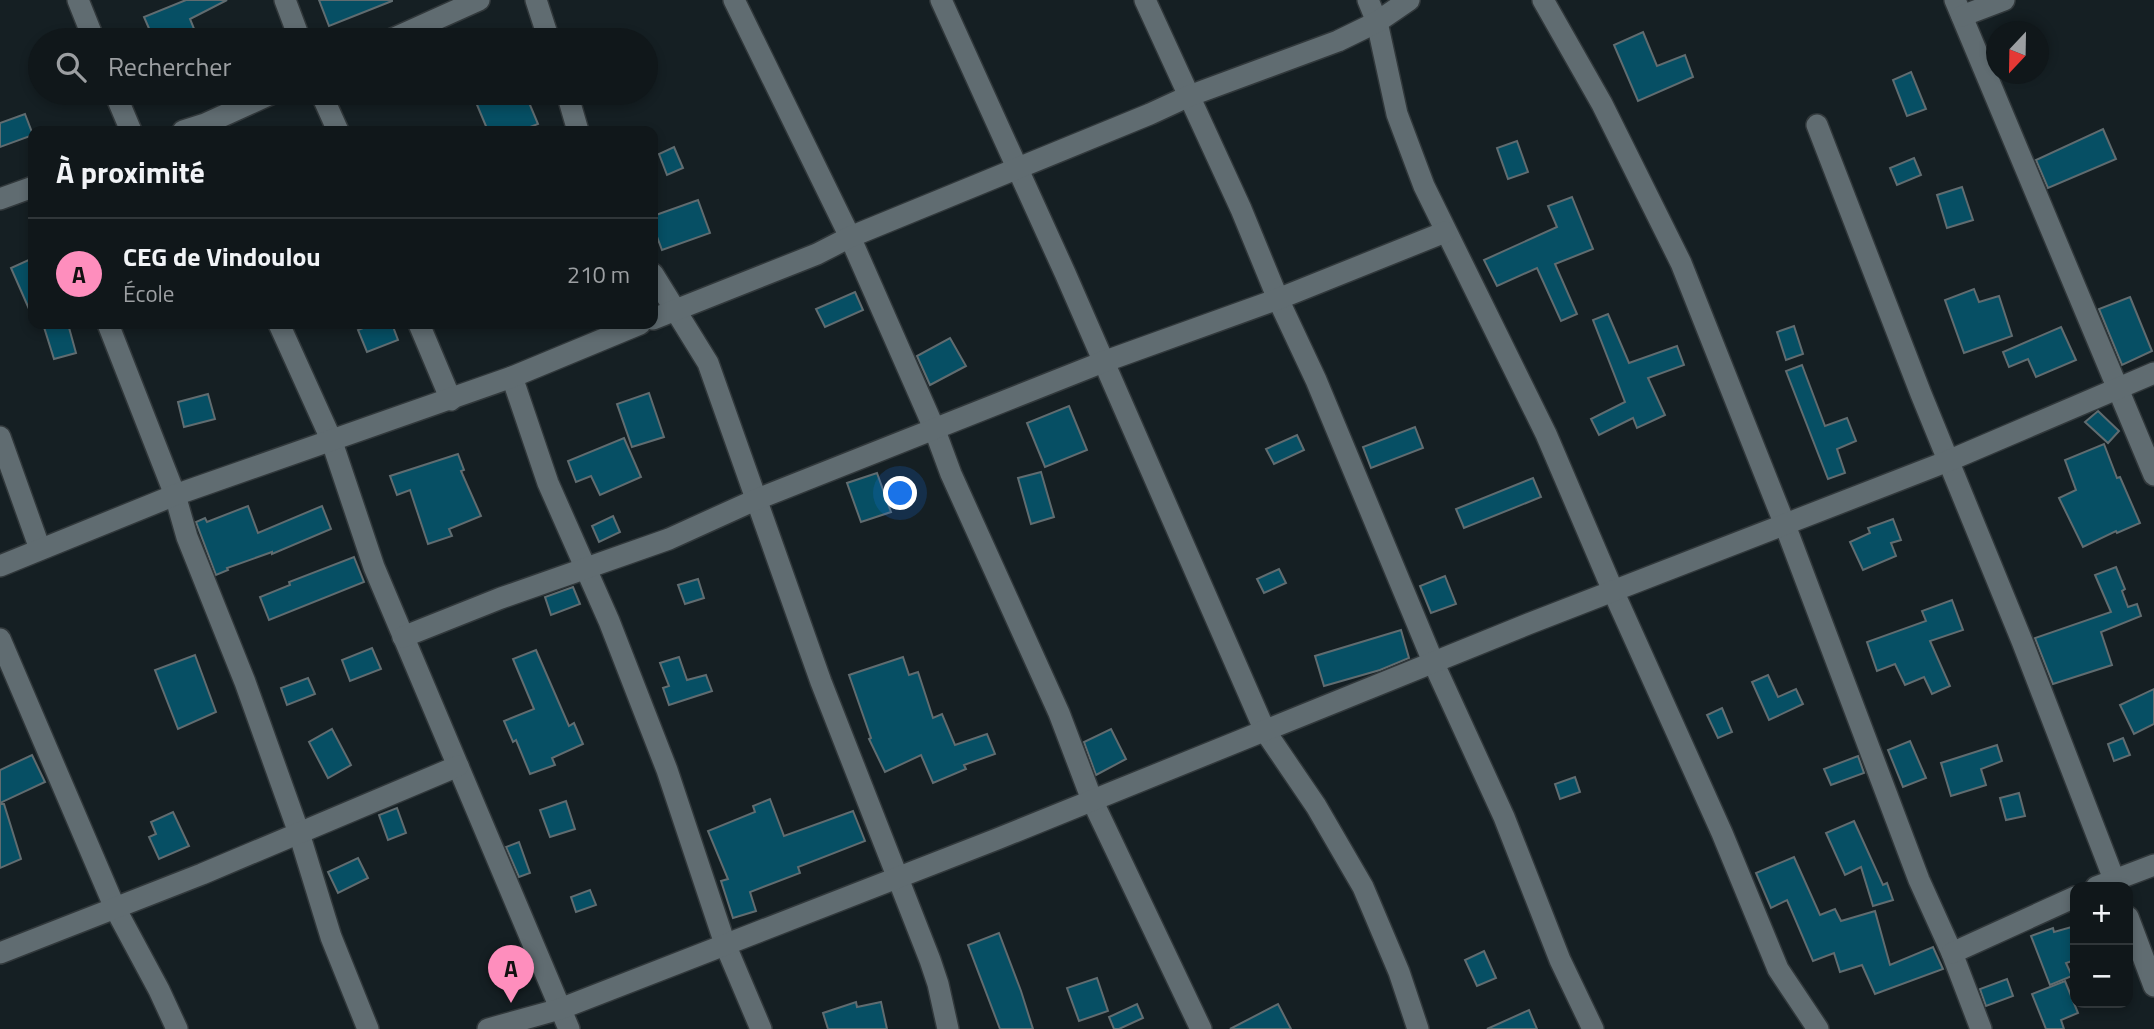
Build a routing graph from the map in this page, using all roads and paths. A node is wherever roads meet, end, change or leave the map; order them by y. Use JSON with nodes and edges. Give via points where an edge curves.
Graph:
{"nodes":[{"id":1,"x":78,"y":0,"type":"edge"},
{"id":2,"x":285,"y":0,"type":"edge"},
{"id":3,"x":479,"y":0,"type":"edge"},
{"id":4,"x":536,"y":0,"type":"edge"},
{"id":5,"x":734,"y":0,"type":"edge"},
{"id":6,"x":941,"y":0,"type":"edge"},
{"id":7,"x":1145,"y":0,"type":"edge"},
{"id":8,"x":1368,"y":0,"type":"edge"},
{"id":9,"x":1409,"y":0,"type":"edge"},
{"id":10,"x":1544,"y":0,"type":"edge"},
{"id":11,"x":2004,"y":0,"type":"edge"},
{"id":12,"x":1958,"y":8,"type":"edge"},
{"id":13,"x":1377,"y":22,"type":"junction"},
{"id":14,"x":89,"y":28,"type":"edge"},
{"id":15,"x":296,"y":28,"type":"edge"},
{"id":16,"x":417,"y":28,"type":"edge"},
{"id":17,"x":546,"y":28,"type":"edge"},
{"id":18,"x":1189,"y":96,"type":"junction"},
{"id":19,"x":120,"y":105,"type":"edge"},
{"id":20,"x":250,"y":105,"type":"edge"},
{"id":21,"x":326,"y":105,"type":"edge"},
{"id":22,"x":571,"y":105,"type":"edge"},
{"id":23,"x":1817,"y":125,"type":"dead end"},
{"id":24,"x":129,"y":126,"type":"edge"},
{"id":25,"x":210,"y":126,"type":"edge"},
{"id":26,"x":336,"y":126,"type":"edge"},
{"id":27,"x":577,"y":126,"type":"edge"},
{"id":28,"x":1019,"y":169,"type":"junction"},
{"id":29,"x":28,"y":189,"type":"edge"},
{"id":30,"x":0,"y":199,"type":"edge"},
{"id":31,"x":1445,"y":232,"type":"junction"},
{"id":32,"x":850,"y":237,"type":"junction"},
{"id":33,"x":658,"y":282,"type":"edge"},
{"id":34,"x":1278,"y":299,"type":"junction"},
{"id":35,"x":676,"y":309,"type":"junction"},
{"id":36,"x":658,"y":317,"type":"edge"},
{"id":37,"x":110,"y":329,"type":"edge"},
{"id":38,"x":281,"y":329,"type":"edge"},
{"id":39,"x":421,"y":329,"type":"edge"},
{"id":40,"x":628,"y":329,"type":"edge"},
{"id":41,"x":1102,"y":362,"type":"junction"},
{"id":42,"x":2154,"y":373,"type":"edge"},
{"id":43,"x":512,"y":377,"type":"junction"},
{"id":44,"x":2116,"y":389,"type":"junction"},
{"id":45,"x":450,"y":400,"type":"junction"},
{"id":46,"x":934,"y":429,"type":"junction"},
{"id":47,"x":0,"y":437,"type":"edge"},
{"id":48,"x":331,"y":439,"type":"junction"},
{"id":49,"x":1948,"y":461,"type":"junction"},
{"id":50,"x":2154,"y":475,"type":"edge"},
{"id":51,"x":175,"y":495,"type":"junction"},
{"id":52,"x":755,"y":500,"type":"junction"},
{"id":53,"x":1785,"y":525,"type":"junction"},
{"id":54,"x":40,"y":549,"type":"junction"},
{"id":55,"x":0,"y":566,"type":"edge"},
{"id":56,"x":587,"y":568,"type":"junction"},
{"id":57,"x":1614,"y":593,"type":"junction"},
{"id":58,"x":403,"y":637,"type":"junction"},
{"id":59,"x":0,"y":639,"type":"edge"},
{"id":60,"x":1434,"y":664,"type":"junction"},
{"id":61,"x":1265,"y":731,"type":"junction"},
{"id":62,"x":458,"y":766,"type":"junction"},
{"id":63,"x":1092,"y":800,"type":"junction"},
{"id":64,"x":299,"y":833,"type":"junction"},
{"id":65,"x":2154,"y":865,"type":"edge"},
{"id":66,"x":897,"y":877,"type":"junction"},
{"id":67,"x":2108,"y":882,"type":"edge"},
{"id":68,"x":2116,"y":882,"type":"edge"},
{"id":69,"x":2070,"y":899,"type":"edge"},
{"id":70,"x":115,"y":908,"type":"junction"},
{"id":71,"x":2133,"y":930,"type":"edge"},
{"id":72,"x":725,"y":944,"type":"junction"},
{"id":73,"x":0,"y":953,"type":"edge"},
{"id":74,"x":1952,"y":953,"type":"junction"},
{"id":75,"x":2154,"y":986,"type":"edge"},
{"id":76,"x":564,"y":1019,"type":"edge"},
{"id":77,"x":177,"y":1029,"type":"edge"},
{"id":78,"x":368,"y":1029,"type":"edge"},
{"id":79,"x":488,"y":1029,"type":"edge"},
{"id":80,"x":761,"y":1029,"type":"edge"},
{"id":81,"x":948,"y":1029,"type":"edge"},
{"id":82,"x":1201,"y":1029,"type":"edge"},
{"id":83,"x":1418,"y":1029,"type":"edge"},
{"id":84,"x":1593,"y":1029,"type":"edge"},
{"id":85,"x":1818,"y":1029,"type":"edge"},
{"id":86,"x":1981,"y":1029,"type":"edge"}],
"edges":[{"from":1,"to":14,"type":"street"},
{"from":2,"to":15,"type":"street"},
{"from":3,"to":16,"type":"street"},
{"from":4,"to":17,"type":"street"},
{"from":5,"to":32,"type":"street"},
{"from":6,"to":28,"type":"street"},
{"from":7,"to":18,"type":"street"},
{"from":8,"to":13,"type":"street"},
{"from":9,"to":13,"type":"street"},
{"from":10,"to":53,"type":"street","via":[[1681,263]]},
{"from":11,"to":12,"type":"street"},
{"from":12,"to":44,"type":"street"},
{"from":13,"to":18,"type":"street"},
{"from":13,"to":31,"type":"street","via":[[1397,114]]},
{"from":18,"to":28,"type":"street"},
{"from":18,"to":34,"type":"street"},
{"from":19,"to":24,"type":"street"},
{"from":20,"to":25,"type":"street"},
{"from":21,"to":26,"type":"street"},
{"from":22,"to":27,"type":"street"},
{"from":23,"to":49,"type":"street"},
{"from":28,"to":32,"type":"street"},
{"from":28,"to":41,"type":"street"},
{"from":29,"to":30,"type":"street"},
{"from":31,"to":34,"type":"street"},
{"from":31,"to":57,"type":"street","via":[[1546,434]]},
{"from":32,"to":35,"type":"street"},
{"from":32,"to":46,"type":"street"},
{"from":33,"to":35,"type":"street"},
{"from":34,"to":41,"type":"street"},
{"from":34,"to":60,"type":"street"},
{"from":35,"to":36,"type":"street"},
{"from":35,"to":52,"type":"street","via":[[708,363]]},
{"from":37,"to":51,"type":"street"},
{"from":38,"to":48,"type":"street"},
{"from":39,"to":45,"type":"street"},
{"from":40,"to":43,"type":"street"},
{"from":41,"to":46,"type":"street"},
{"from":41,"to":61,"type":"street"},
{"from":42,"to":44,"type":"street"},
{"from":43,"to":45,"type":"street"},
{"from":43,"to":56,"type":"street","via":[[548,483]]},
{"from":44,"to":49,"type":"street"},
{"from":44,"to":50,"type":"street"},
{"from":45,"to":48,"type":"street"},
{"from":46,"to":52,"type":"street"},
{"from":46,"to":63,"type":"street","via":[[1059,713]]},
{"from":47,"to":54,"type":"street"},
{"from":48,"to":51,"type":"street"},
{"from":48,"to":58,"type":"street","via":[[358,524]]},
{"from":49,"to":53,"type":"street"},
{"from":49,"to":67,"type":"street","via":[[2022,641]]},
{"from":51,"to":54,"type":"street"},
{"from":51,"to":64,"type":"street"},
{"from":52,"to":56,"type":"street"},
{"from":52,"to":66,"type":"street"},
{"from":53,"to":57,"type":"street"},
{"from":53,"to":74,"type":"street","via":[[1919,880]]},
{"from":54,"to":55,"type":"street"},
{"from":56,"to":58,"type":"street"},
{"from":56,"to":72,"type":"street","via":[[667,770]]},
{"from":57,"to":60,"type":"street"},
{"from":57,"to":85,"type":"street","via":[[1779,969]]},
{"from":58,"to":62,"type":"street"},
{"from":59,"to":70,"type":"street"},
{"from":60,"to":61,"type":"street"},
{"from":60,"to":84,"type":"street"},
{"from":61,"to":63,"type":"street"},
{"from":61,"to":83,"type":"street","via":[[1363,887]]},
{"from":62,"to":64,"type":"street"},
{"from":62,"to":76,"type":"street"},
{"from":63,"to":66,"type":"street"},
{"from":63,"to":82,"type":"street"},
{"from":64,"to":70,"type":"street"},
{"from":64,"to":78,"type":"street","via":[[331,937]]},
{"from":65,"to":68,"type":"street"},
{"from":66,"to":72,"type":"street"},
{"from":66,"to":81,"type":"street","via":[[938,984]]},
{"from":69,"to":74,"type":"street"},
{"from":70,"to":73,"type":"street"},
{"from":70,"to":77,"type":"street"},
{"from":71,"to":75,"type":"street"},
{"from":72,"to":76,"type":"street"},
{"from":72,"to":80,"type":"street"},
{"from":74,"to":86,"type":"street"},
{"from":76,"to":79,"type":"street"}]}
